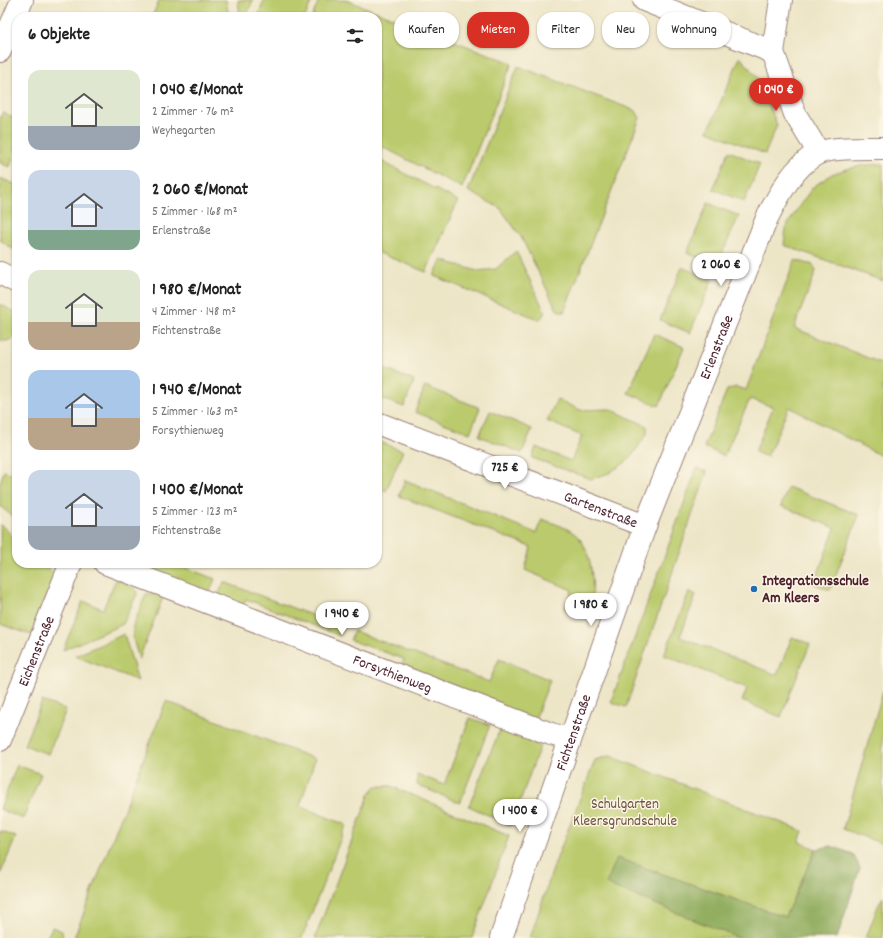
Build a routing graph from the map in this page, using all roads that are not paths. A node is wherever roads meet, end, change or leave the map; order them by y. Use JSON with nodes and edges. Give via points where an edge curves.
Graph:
{"nodes":[{"id":1,"x":22,"y":0,"type":"edge"},
{"id":2,"x":644,"y":0,"type":"edge"},
{"id":3,"x":781,"y":0,"type":"edge"},
{"id":4,"x":17,"y":12,"type":"edge"},
{"id":5,"x":12,"y":23,"type":"edge"},
{"id":6,"x":0,"y":51,"type":"edge"},
{"id":7,"x":773,"y":52,"type":"junction"},
{"id":8,"x":883,"y":148,"type":"edge"},
{"id":9,"x":819,"y":153,"type":"junction"},
{"id":10,"x":0,"y":273,"type":"edge"},
{"id":11,"x":12,"y":279,"type":"edge"},
{"id":12,"x":382,"y":426,"type":"edge"},
{"id":13,"x":645,"y":526,"type":"junction"},
{"id":14,"x":69,"y":568,"type":"edge"},
{"id":15,"x":118,"y":568,"type":"edge"},
{"id":16,"x":570,"y":739,"type":"junction"},
{"id":17,"x":0,"y":740,"type":"edge"},
{"id":18,"x":501,"y":938,"type":"edge"}],
"edges":[{"from":1,"to":4,"type":"street"},
{"from":2,"to":7,"type":"street"},
{"from":3,"to":7,"type":"street"},
{"from":5,"to":6,"type":"street"},
{"from":7,"to":9,"type":"street","via":[[795,114]]},
{"from":8,"to":9,"type":"street","name":"Erlenstraße","via":[[830,150]]},
{"from":9,"to":13,"type":"street","name":"Erlenstraße","via":[[803,164],[790,179],[767,218]]},
{"from":10,"to":11,"type":"street"},
{"from":12,"to":13,"type":"street","name":"Gartenstraße"},
{"from":13,"to":16,"type":"street","name":"Fichtenstraße"},
{"from":14,"to":17,"type":"street","name":"Eichenstraße"},
{"from":15,"to":16,"type":"street","name":"Forsythienweg","via":[[551,734]]},
{"from":16,"to":18,"type":"street","name":"Fichtenstraße"}]}
